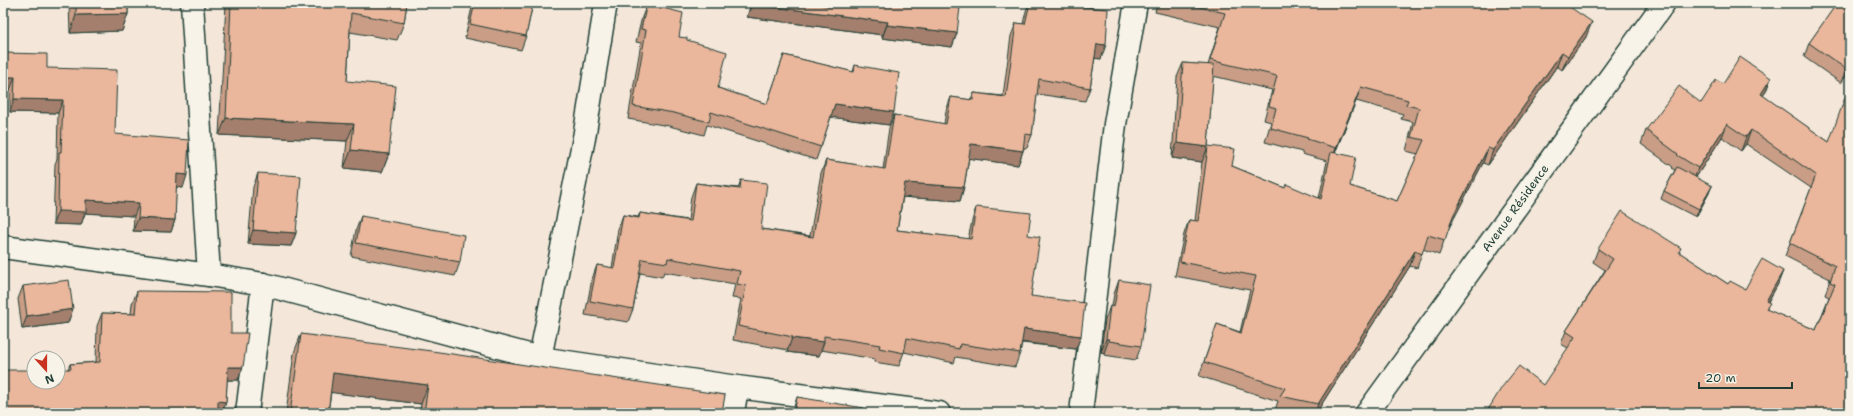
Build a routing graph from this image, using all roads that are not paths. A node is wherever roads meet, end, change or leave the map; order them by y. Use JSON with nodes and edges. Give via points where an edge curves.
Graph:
{"nodes":[{"id":1,"x":192,"y":3,"type":"edge"},
{"id":2,"x":606,"y":3,"type":"edge"},
{"id":3,"x":1136,"y":3,"type":"edge"},
{"id":4,"x":1664,"y":3,"type":"edge"},
{"id":5,"x":3,"y":247,"type":"edge"},
{"id":6,"x":209,"y":275,"type":"junction"},
{"id":7,"x":264,"y":284,"type":"junction"},
{"id":8,"x":540,"y":358,"type":"junction"},
{"id":9,"x":737,"y":387,"type":"junction"},
{"id":10,"x":247,"y":413,"type":"edge"},
{"id":11,"x":733,"y":413,"type":"edge"},
{"id":12,"x":939,"y":413,"type":"edge"},
{"id":13,"x":1081,"y":413,"type":"edge"},
{"id":14,"x":1367,"y":413,"type":"edge"}],
"edges":[{"from":1,"to":6,"type":"street"},
{"from":2,"to":8,"type":"street","via":[[584,138]]},
{"from":3,"to":13,"type":"street","via":[[1115,124]]},
{"from":4,"to":14,"type":"street","name":"Avenue Résidence"},
{"from":5,"to":6,"type":"street"},
{"from":6,"to":7,"type":"street"},
{"from":7,"to":8,"type":"street"},
{"from":7,"to":10,"type":"street"},
{"from":8,"to":9,"type":"street"},
{"from":9,"to":11,"type":"street"},
{"from":9,"to":12,"type":"street"}]}
